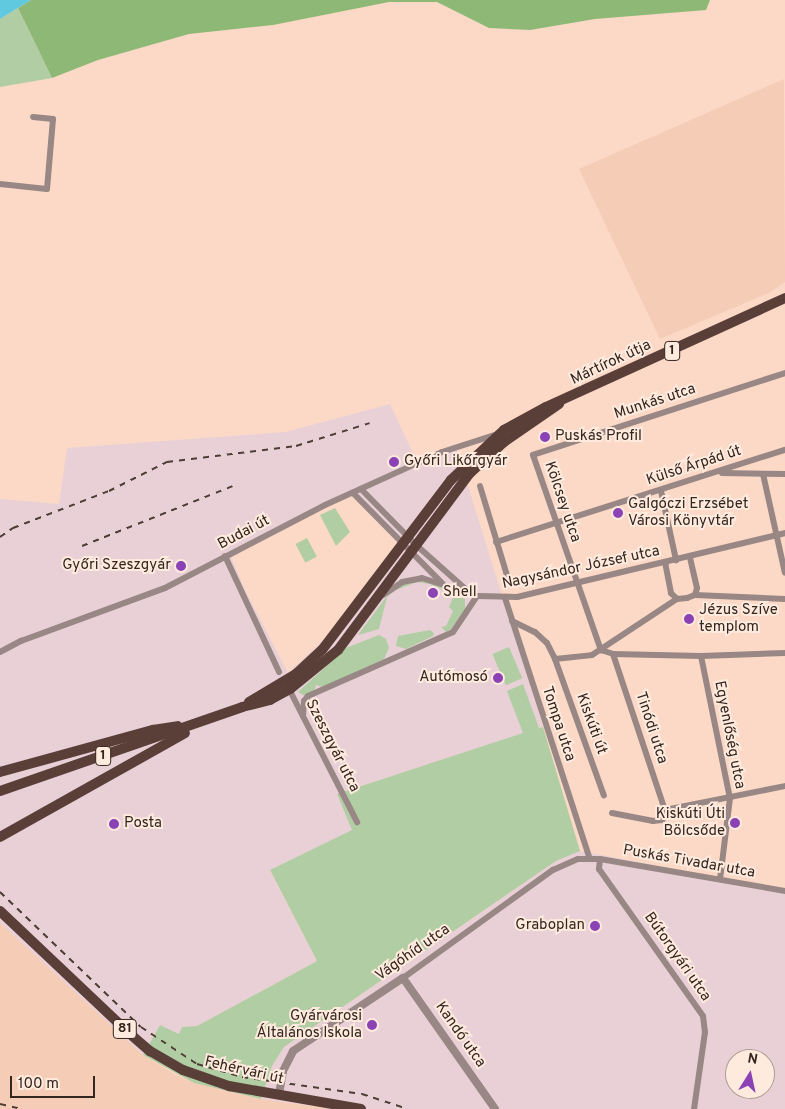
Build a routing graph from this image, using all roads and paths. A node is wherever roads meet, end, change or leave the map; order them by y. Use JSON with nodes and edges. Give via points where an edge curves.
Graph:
{"nodes":[{"id":1,"x":33,"y":117,"type":"dead end"},
{"id":2,"x":0,"y":184,"type":"edge"},
{"id":3,"x":785,"y":298,"type":"edge"},
{"id":4,"x":785,"y":373,"type":"edge"},
{"id":5,"x":559,"y":404,"type":"junction"},
{"id":6,"x":499,"y":434,"type":"junction"},
{"id":7,"x":785,"y":450,"type":"edge"},
{"id":8,"x":533,"y":455,"type":"joint"},
{"id":9,"x":716,"y":473,"type":"junction"},
{"id":10,"x":763,"y":474,"type":"junction"},
{"id":11,"x":785,"y":474,"type":"edge"},
{"id":12,"x":480,"y":486,"type":"dead end"},
{"id":13,"x":361,"y":489,"type":"junction"},
{"id":14,"x":661,"y":491,"type":"junction"},
{"id":15,"x":353,"y":493,"type":"junction"},
{"id":16,"x":555,"y":521,"type":"junction"},
{"id":17,"x":785,"y":533,"type":"edge"},
{"id":18,"x":776,"y":535,"type":"junction"},
{"id":19,"x":496,"y":542,"type":"junction"},
{"id":20,"x":409,"y":544,"type":"junction"},
{"id":21,"x":225,"y":556,"type":"junction"},
{"id":22,"x":690,"y":557,"type":"junction"},
{"id":23,"x":676,"y":560,"type":"junction"},
{"id":24,"x":665,"y":562,"type":"junction"},
{"id":25,"x":785,"y":572,"type":"edge"},
{"id":26,"x":509,"y":582,"type":"dead end"},
{"id":27,"x":576,"y":582,"type":"junction"},
{"id":28,"x":442,"y":584,"type":"junction"},
{"id":29,"x":474,"y":595,"type":"junction"},
{"id":30,"x":695,"y":595,"type":"junction"},
{"id":31,"x":505,"y":598,"type":"junction"},
{"id":32,"x":677,"y":599,"type":"junction"},
{"id":33,"x":785,"y":599,"type":"edge"},
{"id":34,"x":369,"y":607,"type":"junction"},
{"id":35,"x":512,"y":621,"type":"junction"},
{"id":36,"x":602,"y":650,"type":"junction"},
{"id":37,"x":0,"y":652,"type":"edge"},
{"id":38,"x":785,"y":653,"type":"edge"},
{"id":39,"x":613,"y":654,"type":"junction"},
{"id":40,"x":701,"y":656,"type":"junction"},
{"id":41,"x":555,"y":660,"type":"junction"},
{"id":42,"x":279,"y":672,"type":"dead end"},
{"id":43,"x":287,"y":685,"type":"junction"},
{"id":44,"x":303,"y":716,"type":"junction"},
{"id":45,"x":206,"y":722,"type":"junction"},
{"id":46,"x":0,"y":772,"type":"edge"},
{"id":47,"x":785,"y":786,"type":"edge"},
{"id":48,"x":0,"y":791,"type":"edge"},
{"id":49,"x":604,"y":796,"type":"dead end"},
{"id":50,"x":730,"y":798,"type":"junction"},
{"id":51,"x":667,"y":810,"type":"junction"},
{"id":52,"x":612,"y":813,"type":"dead end"},
{"id":53,"x":357,"y":822,"type":"dead end"},
{"id":54,"x":0,"y":837,"type":"edge"},
{"id":55,"x":589,"y":858,"type":"junction"},
{"id":56,"x":600,"y":859,"type":"junction"},
{"id":57,"x":720,"y":879,"type":"junction"},
{"id":58,"x":785,"y":891,"type":"edge"},
{"id":59,"x":0,"y":911,"type":"edge"},
{"id":60,"x":403,"y":978,"type":"junction"},
{"id":61,"x":279,"y":1094,"type":"junction"},
{"id":62,"x":361,"y":1109,"type":"edge"},
{"id":63,"x":495,"y":1109,"type":"edge"},
{"id":64,"x":694,"y":1109,"type":"edge"}],
"edges":[{"from":1,"to":2,"type":"street","via":[[53,119],[47,189]]},
{"from":3,"to":5,"type":"main road","name":"Mártírok útja","number":"1"},
{"from":4,"to":8,"type":"street","name":"Munkás utca"},
{"from":5,"to":6,"type":"main road","name":"Mártírok útja","number":"1","via":[[522,419]]},
{"from":5,"to":20,"type":"main road","name":"Mártírok útja","number":"1","via":[[481,462]]},
{"from":6,"to":13,"type":"street","name":"Budai út","via":[[465,443]]},
{"from":6,"to":20,"type":"main road","name":"Mártírok útja","number":"1","via":[[452,480]]},
{"from":7,"to":9,"type":"street","name":"Külső Árpád út"},
{"from":8,"to":16,"type":"street","name":"Kölcsey utca"},
{"from":9,"to":10,"type":"street"},
{"from":9,"to":14,"type":"street","name":"Külső Árpád út"},
{"from":10,"to":11,"type":"street"},
{"from":10,"to":18,"type":"street"},
{"from":12,"to":19,"type":"street"},
{"from":13,"to":15,"type":"street","name":"Budai út"},
{"from":13,"to":20,"type":"street"},
{"from":14,"to":16,"type":"street","name":"Külső Árpád út"},
{"from":14,"to":23,"type":"street"},
{"from":15,"to":20,"type":"street"},
{"from":15,"to":21,"type":"street","name":"Budai út"},
{"from":16,"to":19,"type":"street","name":"Külső Árpád út"},
{"from":16,"to":27,"type":"street","name":"Kölcsey utca"},
{"from":17,"to":18,"type":"street","name":"Nagysándor József utca"},
{"from":18,"to":22,"type":"street","name":"Nagysándor József utca"},
{"from":18,"to":25,"type":"street"},
{"from":19,"to":26,"type":"street"},
{"from":20,"to":28,"type":"street"},
{"from":20,"to":29,"type":"street"},
{"from":20,"to":34,"type":"main road","number":"1"},
{"from":20,"to":43,"type":"main road","number":"1","via":[[329,642]]},
{"from":21,"to":37,"type":"street","name":"Budai út","via":[[165,588],[21,641]]},
{"from":21,"to":42,"type":"street"},
{"from":22,"to":23,"type":"street","name":"Nagysándor József utca"},
{"from":22,"to":30,"type":"street","via":[[697,588]]},
{"from":23,"to":24,"type":"street","name":"Nagysándor József utca"},
{"from":24,"to":27,"type":"street","name":"Nagysándor József utca"},
{"from":24,"to":32,"type":"street","via":[[671,593]]},
{"from":27,"to":31,"type":"street","name":"Nagysándor József utca"},
{"from":27,"to":36,"type":"street","name":"Kölcsey utca"},
{"from":28,"to":29,"type":"street","name":"Nagysándor József utca"},
{"from":28,"to":34,"type":"street","name":"Nagysándor József utca","via":[[422,578],[402,582]]},
{"from":29,"to":31,"type":"street","name":"Nagysándor József utca"},
{"from":29,"to":44,"type":"street","via":[[453,632],[312,694],[304,702]]},
{"from":30,"to":32,"type":"street"},
{"from":30,"to":33,"type":"street"},
{"from":31,"to":35,"type":"street","name":"Tompa utca"},
{"from":32,"to":36,"type":"street"},
{"from":34,"to":43,"type":"main road","number":"1","via":[[338,650]]},
{"from":35,"to":41,"type":"street","name":"Kiskúti út","via":[[535,632],[547,643]]},
{"from":35,"to":55,"type":"street","name":"Tompa utca"},
{"from":36,"to":39,"type":"street"},
{"from":36,"to":41,"type":"street","via":[[592,655]]},
{"from":38,"to":40,"type":"street"},
{"from":39,"to":40,"type":"street"},
{"from":39,"to":51,"type":"street","name":"Tinódi utca"},
{"from":40,"to":50,"type":"street","name":"Egyenlőség utca"},
{"from":41,"to":49,"type":"street","name":"Kiskúti út"},
{"from":43,"to":44,"type":"street","name":"Szeszgyár utca"},
{"from":43,"to":45,"type":"main road","number":"1"},
{"from":44,"to":53,"type":"street","name":"Szeszgyár utca"},
{"from":45,"to":46,"type":"main road","via":[[153,730]]},
{"from":45,"to":48,"type":"main road","number":"1"},
{"from":45,"to":54,"type":"main road"},
{"from":47,"to":50,"type":"street"},
{"from":50,"to":51,"type":"street"},
{"from":50,"to":57,"type":"street","name":"Egyenlőség utca"},
{"from":51,"to":52,"type":"street","via":[[662,820],[653,821]]},
{"from":55,"to":56,"type":"street","name":"Puskás Tivadar utca"},
{"from":55,"to":60,"type":"street","name":"Vágóhíd utca","via":[[568,862],[553,870]]},
{"from":56,"to":57,"type":"street","name":"Puskás Tivadar utca"},
{"from":56,"to":64,"type":"street","name":"Bútorgyári utca","via":[[599,869],[703,1016],[706,1032]]},
{"from":57,"to":58,"type":"street","name":"Puskás Tivadar utca"},
{"from":59,"to":61,"type":"main road","name":"Fehérvári út","number":"81","via":[[150,1051],[204,1079]]},
{"from":60,"to":61,"type":"street","name":"Vágóhíd utca","via":[[293,1051],[283,1071]]},
{"from":60,"to":63,"type":"street","name":"Kandó utca"},
{"from":61,"to":62,"type":"main road","name":"Fehérvári út","number":"81"}]}
